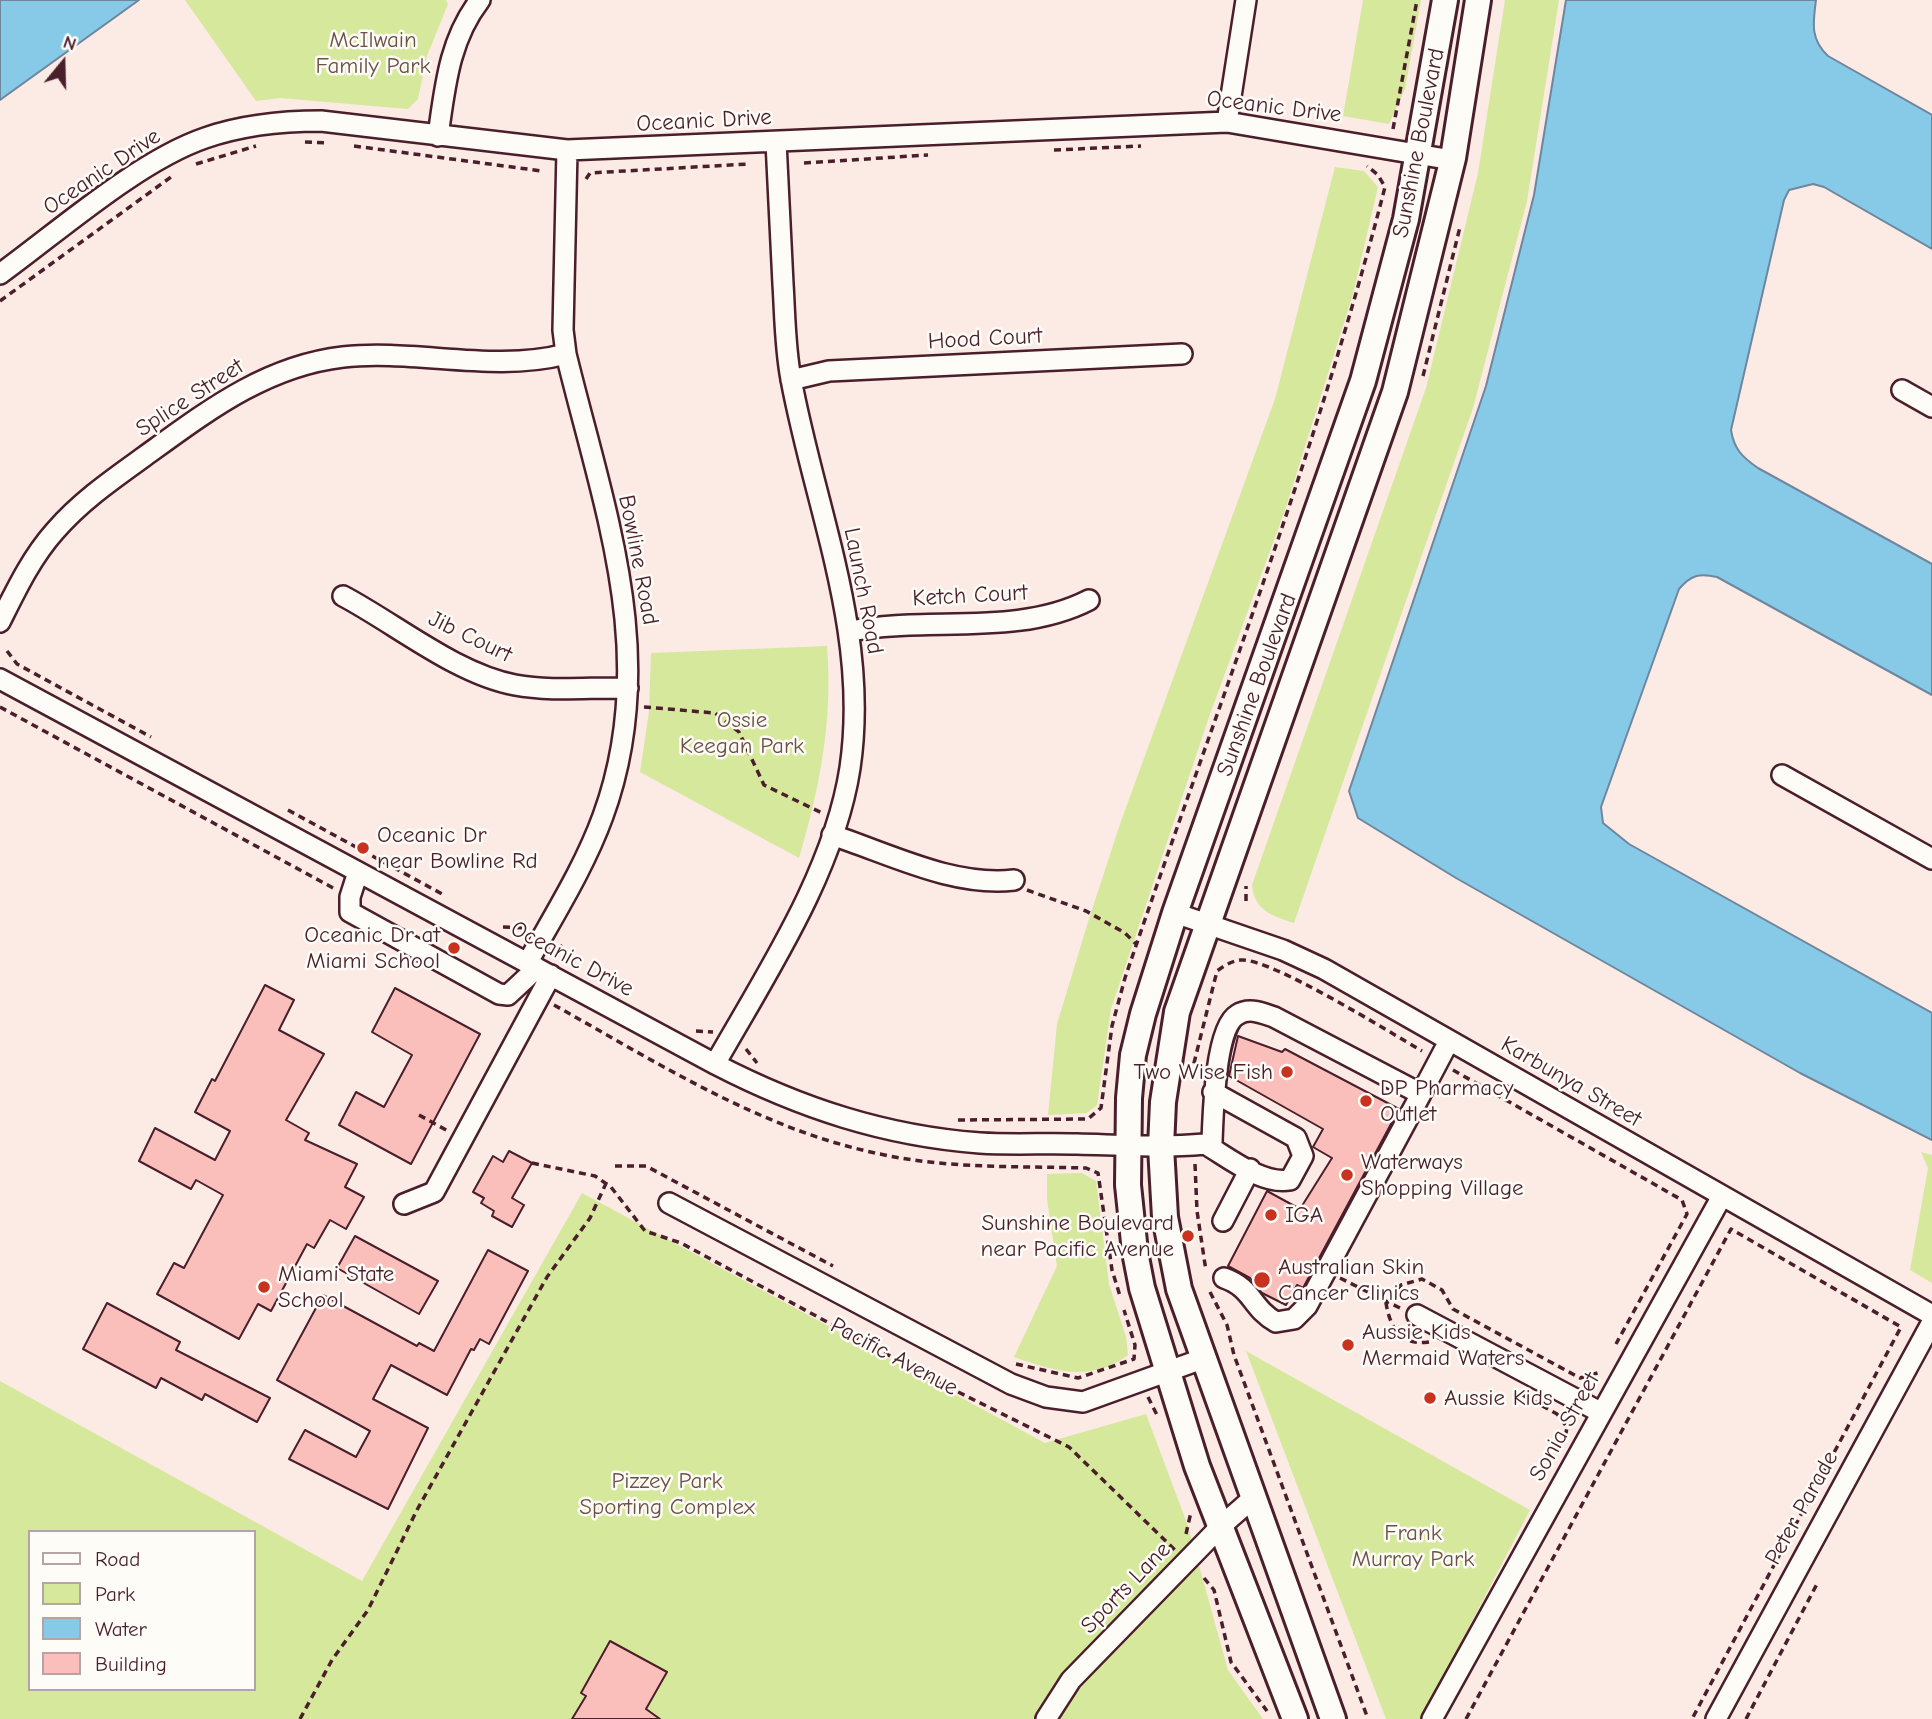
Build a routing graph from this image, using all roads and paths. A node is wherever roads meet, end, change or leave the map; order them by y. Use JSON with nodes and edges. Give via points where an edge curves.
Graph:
{"nodes":[{"id":1,"x":480,"y":0,"type":"edge"},
{"id":2,"x":1246,"y":0,"type":"edge"},
{"id":3,"x":1417,"y":0,"type":"edge"},
{"id":4,"x":1445,"y":0,"type":"edge"},
{"id":5,"x":1478,"y":0,"type":"edge"},
{"id":6,"x":1227,"y":122,"type":"junction"},
{"id":7,"x":1393,"y":129,"type":"dead end"},
{"id":8,"x":438,"y":135,"type":"junction"},
{"id":9,"x":295,"y":142,"type":"dead end"},
{"id":10,"x":776,"y":142,"type":"junction"},
{"id":11,"x":331,"y":143,"type":"dead end"},
{"id":12,"x":260,"y":145,"type":"dead end"},
{"id":13,"x":344,"y":145,"type":"dead end"},
{"id":14,"x":1152,"y":146,"type":"dead end"},
{"id":15,"x":567,"y":150,"type":"junction"},
{"id":16,"x":1044,"y":150,"type":"dead end"},
{"id":17,"x":1420,"y":154,"type":"junction"},
{"id":18,"x":936,"y":155,"type":"dead end"},
{"id":19,"x":1452,"y":160,"type":"junction"},
{"id":20,"x":804,"y":163,"type":"dead end"},
{"id":21,"x":748,"y":164,"type":"dead end"},
{"id":22,"x":1357,"y":164,"type":"dead end"},
{"id":23,"x":191,"y":166,"type":"dead end"},
{"id":24,"x":180,"y":170,"type":"dead end"},
{"id":25,"x":542,"y":171,"type":"dead end"},
{"id":26,"x":584,"y":182,"type":"dead end"},
{"id":27,"x":0,"y":274,"type":"edge"},
{"id":28,"x":0,"y":301,"type":"edge"},
{"id":29,"x":566,"y":354,"type":"junction"},
{"id":30,"x":1182,"y":354,"type":"dead end"},
{"id":31,"x":791,"y":380,"type":"junction"},
{"id":32,"x":1902,"y":390,"type":"dead end"},
{"id":33,"x":1932,"y":407,"type":"edge"},
{"id":34,"x":343,"y":596,"type":"dead end"},
{"id":35,"x":1089,"y":600,"type":"dead end"},
{"id":36,"x":0,"y":622,"type":"edge"},
{"id":37,"x":850,"y":631,"type":"junction"},
{"id":38,"x":7,"y":651,"type":"dead end"},
{"id":39,"x":0,"y":679,"type":"edge"},
{"id":40,"x":636,"y":691,"type":"junction"},
{"id":41,"x":644,"y":707,"type":"junction"},
{"id":42,"x":643,"y":716,"type":"dead end"},
{"id":43,"x":158,"y":741,"type":"dead end"},
{"id":44,"x":1782,"y":775,"type":"dead end"},
{"id":45,"x":277,"y":804,"type":"dead end"},
{"id":46,"x":835,"y":827,"type":"junction"},
{"id":47,"x":1932,"y":859,"type":"edge"},
{"id":48,"x":358,"y":872,"type":"junction"},
{"id":49,"x":1014,"y":880,"type":"joint"},
{"id":50,"x":448,"y":897,"type":"dead end"},
{"id":51,"x":1175,"y":913,"type":"junction"},
{"id":52,"x":493,"y":922,"type":"dead end"},
{"id":53,"x":1207,"y":923,"type":"junction"},
{"id":54,"x":527,"y":928,"type":"dead end"},
{"id":55,"x":561,"y":938,"type":"dead end"},
{"id":56,"x":1137,"y":945,"type":"junction"},
{"id":57,"x":539,"y":968,"type":"junction"},
{"id":58,"x":581,"y":970,"type":"dead end"},
{"id":59,"x":686,"y":1027,"type":"dead end"},
{"id":60,"x":713,"y":1032,"type":"dead end"},
{"id":61,"x":1449,"y":1041,"type":"junction"},
{"id":62,"x":746,"y":1049,"type":"dead end"},
{"id":63,"x":1438,"y":1061,"type":"junction"},
{"id":64,"x":715,"y":1065,"type":"junction"},
{"id":65,"x":768,"y":1070,"type":"dead end"},
{"id":66,"x":1190,"y":1081,"type":"dead end"},
{"id":67,"x":1213,"y":1093,"type":"junction"},
{"id":68,"x":1422,"y":1094,"type":"junction"},
{"id":69,"x":419,"y":1115,"type":"dead end"},
{"id":70,"x":954,"y":1120,"type":"dead end"},
{"id":71,"x":462,"y":1139,"type":"junction"},
{"id":72,"x":1127,"y":1146,"type":"junction"},
{"id":73,"x":1161,"y":1147,"type":"junction"},
{"id":74,"x":1204,"y":1148,"type":"junction"},
{"id":75,"x":532,"y":1163,"type":"dead end"},
{"id":76,"x":615,"y":1166,"type":"dead end"},
{"id":77,"x":1250,"y":1169,"type":"junction"},
{"id":78,"x":607,"y":1181,"type":"junction"},
{"id":79,"x":1722,"y":1196,"type":"junction"},
{"id":80,"x":669,"y":1203,"type":"dead end"},
{"id":81,"x":404,"y":1204,"type":"dead end"},
{"id":82,"x":1223,"y":1221,"type":"dead end"},
{"id":83,"x":838,"y":1269,"type":"dead end"},
{"id":84,"x":1326,"y":1271,"type":"junction"},
{"id":85,"x":1213,"y":1282,"type":"junction"},
{"id":86,"x":1386,"y":1303,"type":"junction"},
{"id":87,"x":1417,"y":1315,"type":"joint"},
{"id":88,"x":1932,"y":1315,"type":"edge"},
{"id":89,"x":1932,"y":1322,"type":"edge"},
{"id":90,"x":1439,"y":1348,"type":"dead end"},
{"id":91,"x":1612,"y":1353,"type":"dead end"},
{"id":92,"x":1134,"y":1359,"type":"dead end"},
{"id":93,"x":1202,"y":1359,"type":"junction"},
{"id":94,"x":1012,"y":1363,"type":"dead end"},
{"id":95,"x":1605,"y":1364,"type":"dead end"},
{"id":96,"x":1167,"y":1372,"type":"junction"},
{"id":97,"x":1512,"y":1389,"type":"dead end"},
{"id":98,"x":1147,"y":1397,"type":"dead end"},
{"id":99,"x":1600,"y":1412,"type":"junction"},
{"id":100,"x":1158,"y":1417,"type":"dead end"},
{"id":101,"x":1565,"y":1440,"type":"dead end"},
{"id":102,"x":1252,"y":1499,"type":"junction"},
{"id":103,"x":1190,"y":1509,"type":"dead end"},
{"id":104,"x":1220,"y":1527,"type":"junction"},
{"id":105,"x":1204,"y":1578,"type":"dead end"},
{"id":106,"x":1817,"y":1584,"type":"dead end"},
{"id":107,"x":300,"y":1719,"type":"edge"},
{"id":108,"x":1046,"y":1719,"type":"edge"},
{"id":109,"x":1271,"y":1719,"type":"edge"},
{"id":110,"x":1295,"y":1719,"type":"edge"},
{"id":111,"x":1333,"y":1719,"type":"edge"},
{"id":112,"x":1368,"y":1719,"type":"edge"},
{"id":113,"x":1432,"y":1719,"type":"edge"},
{"id":114,"x":1466,"y":1719,"type":"edge"},
{"id":115,"x":1692,"y":1719,"type":"edge"},
{"id":116,"x":1716,"y":1719,"type":"edge"},
{"id":117,"x":1746,"y":1719,"type":"edge"}],
"edges":[{"from":1,"to":8,"type":"street","via":[[460,29],[449,63]]},
{"from":2,"to":6,"type":"street"},
{"from":3,"to":7,"type":"path"},
{"from":4,"to":17,"type":"main road","name":"Sunshine Boulevard"},
{"from":5,"to":19,"type":"main road","name":"Sunshine Boulevard"},
{"from":6,"to":10,"type":"street","name":"Oceanic Drive"},
{"from":6,"to":17,"type":"street","name":"Oceanic Drive"},
{"from":8,"to":15,"type":"street","name":"Oceanic Drive"},
{"from":8,"to":27,"type":"street","name":"Oceanic Drive","via":[[296,121],[204,138],[153,163]]},
{"from":9,"to":11,"type":"path"},
{"from":10,"to":15,"type":"street","name":"Oceanic Drive"},
{"from":10,"to":31,"type":"street","name":"Launch Road"},
{"from":12,"to":23,"type":"path"},
{"from":13,"to":25,"type":"path"},
{"from":14,"to":16,"type":"path"},
{"from":15,"to":29,"type":"street","name":"Bowline Road","via":[[561,305]]},
{"from":17,"to":19,"type":"street","name":"Oceanic Drive"},
{"from":17,"to":51,"type":"main road","name":"Sunshine Boulevard","via":[[1363,382]]},
{"from":18,"to":20,"type":"path"},
{"from":19,"to":53,"type":"main road","name":"Sunshine Boulevard","via":[[1395,392]]},
{"from":21,"to":26,"type":"path","via":[[590,173]]},
{"from":22,"to":56,"type":"path","via":[[1369,167],[1385,187],[1356,298],[1289,511]]},
{"from":24,"to":28,"type":"path"},
{"from":29,"to":36,"type":"street","name":"Splice Street","via":[[523,362],[344,357],[255,383],[212,408],[71,514],[40,549]]},
{"from":29,"to":40,"type":"street","name":"Bowline Road","via":[[620,580]]},
{"from":30,"to":31,"type":"street","name":"Hood Court","via":[[829,371]]},
{"from":31,"to":37,"type":"street","name":"Launch Road"},
{"from":32,"to":33,"type":"street"},
{"from":34,"to":40,"type":"street","name":"Jib Court","via":[[492,678],[537,687]]},
{"from":35,"to":37,"type":"street","name":"Ketch Court","via":[[1067,611],[1030,619],[880,625]]},
{"from":37,"to":46,"type":"street","name":"Launch Road","via":[[853,732]]},
{"from":38,"to":43,"type":"path","via":[[17,664]]},
{"from":39,"to":48,"type":"street","name":"Oceanic Drive"},
{"from":40,"to":41,"type":"path"},
{"from":40,"to":57,"type":"street","name":"Bowline Road","via":[[602,817]]},
{"from":41,"to":42,"type":"path"},
{"from":41,"to":46,"type":"path","via":[[715,713],[739,732],[764,785]]},
{"from":44,"to":47,"type":"street"},
{"from":45,"to":50,"type":"path"},
{"from":46,"to":49,"type":"street","via":[[960,878]]},
{"from":46,"to":64,"type":"street","name":"Launch Road","via":[[802,906]]},
{"from":48,"to":57,"type":"street","name":"Oceanic Drive"},
{"from":48,"to":57,"type":"street","via":[[350,912],[499,994],[508,995]]},
{"from":49,"to":56,"type":"path","via":[[1029,892],[1086,911]]},
{"from":51,"to":53,"type":"street","name":"Karbunya Street"},
{"from":51,"to":72,"type":"main road","name":"Sunshine Boulevard","via":[[1133,1055]]},
{"from":52,"to":54,"type":"path","via":[[505,928]]},
{"from":53,"to":61,"type":"street","name":"Karbunya Street","via":[[1324,969]]},
{"from":53,"to":73,"type":"main road","name":"Sunshine Boulevard","via":[[1175,1023]]},
{"from":55,"to":58,"type":"path","via":[[560,949],[570,964]]},
{"from":56,"to":70,"type":"path","via":[[1112,1026],[1101,1108],[1088,1119]]},
{"from":57,"to":64,"type":"street","name":"Oceanic Drive"},
{"from":57,"to":71,"type":"street","name":"Bowline Road"},
{"from":59,"to":60,"type":"path"},
{"from":61,"to":63,"type":"street"},
{"from":61,"to":79,"type":"street","name":"Karbunya Street"},
{"from":62,"to":65,"type":"path"},
{"from":63,"to":66,"type":"path","via":[[1287,975],[1243,960],[1217,971]]},
{"from":63,"to":68,"type":"street"},
{"from":63,"to":91,"type":"path","via":[[1682,1200],[1687,1214]]},
{"from":64,"to":72,"type":"street","name":"Oceanic Drive","via":[[795,1103],[908,1134],[983,1143]]},
{"from":67,"to":68,"type":"street","via":[[1231,1019],[1249,1011],[1274,1017]]},
{"from":67,"to":74,"type":"street"},
{"from":67,"to":77,"type":"street","via":[[1296,1138],[1301,1146],[1303,1156],[1290,1180],[1267,1178]]},
{"from":68,"to":84,"type":"street"},
{"from":69,"to":71,"type":"path"},
{"from":71,"to":81,"type":"street","name":"Bowline Road","via":[[434,1192]]},
{"from":72,"to":73,"type":"street","name":"Oceanic Drive"},
{"from":72,"to":96,"type":"main road","name":"Sunshine Boulevard","via":[[1135,1252]]},
{"from":73,"to":74,"type":"street","name":"Oceanic Drive"},
{"from":73,"to":93,"type":"main road","name":"Sunshine Boulevard","via":[[1171,1252]]},
{"from":74,"to":77,"type":"street"},
{"from":74,"to":85,"type":"path","via":[[1197,1211]]},
{"from":75,"to":78,"type":"path"},
{"from":76,"to":83,"type":"path","via":[[646,1166]]},
{"from":77,"to":82,"type":"street"},
{"from":78,"to":103,"type":"path","name":"Pacific Avenue","via":[[645,1231],[681,1244],[1069,1447],[1175,1550],[1192,1518]]},
{"from":78,"to":107,"type":"path","via":[[590,1218],[547,1277],[430,1487],[368,1610],[332,1660]]},
{"from":79,"to":88,"type":"street","name":"Karbunya Street"},
{"from":79,"to":99,"type":"street","name":"Sonia Street"},
{"from":80,"to":96,"type":"street","name":"Pacific Avenue","via":[[1011,1384],[1046,1397],[1083,1402]]},
{"from":84,"to":85,"type":"street","via":[[1307,1306],[1294,1319],[1276,1322],[1261,1313],[1240,1283]]},
{"from":84,"to":86,"type":"path"},
{"from":85,"to":112,"type":"path","via":[[1234,1355]]},
{"from":86,"to":87,"type":"path"},
{"from":86,"to":90,"type":"path","via":[[1389,1323],[1402,1338]]},
{"from":86,"to":95,"type":"path","via":[[1401,1286],[1422,1279],[1442,1290],[1453,1309],[1580,1378],[1600,1374]]},
{"from":87,"to":99,"type":"street"},
{"from":89,"to":116,"type":"street","name":"Peter Parade"},
{"from":92,"to":94,"type":"path","via":[[1078,1378]]},
{"from":93,"to":96,"type":"street","name":"Pacific Avenue"},
{"from":93,"to":102,"type":"main road"},
{"from":96,"to":104,"type":"main road"},
{"from":97,"to":101,"type":"path","via":[[1557,1414],[1567,1427]]},
{"from":98,"to":100,"type":"path"},
{"from":99,"to":113,"type":"street","name":"Sonia Street"},
{"from":102,"to":104,"type":"street","name":"Sports Lane"},
{"from":102,"to":111,"type":"main road"},
{"from":104,"to":108,"type":"street","name":"Sports Lane","via":[[1071,1680]]},
{"from":104,"to":110,"type":"main road"},
{"from":105,"to":109,"type":"path","via":[[1214,1590],[1231,1662]]},
{"from":106,"to":117,"type":"path"},
{"from":114,"to":115,"type":"path","name":"Peter Parade","via":[[1731,1229],[1901,1327]]}]}
